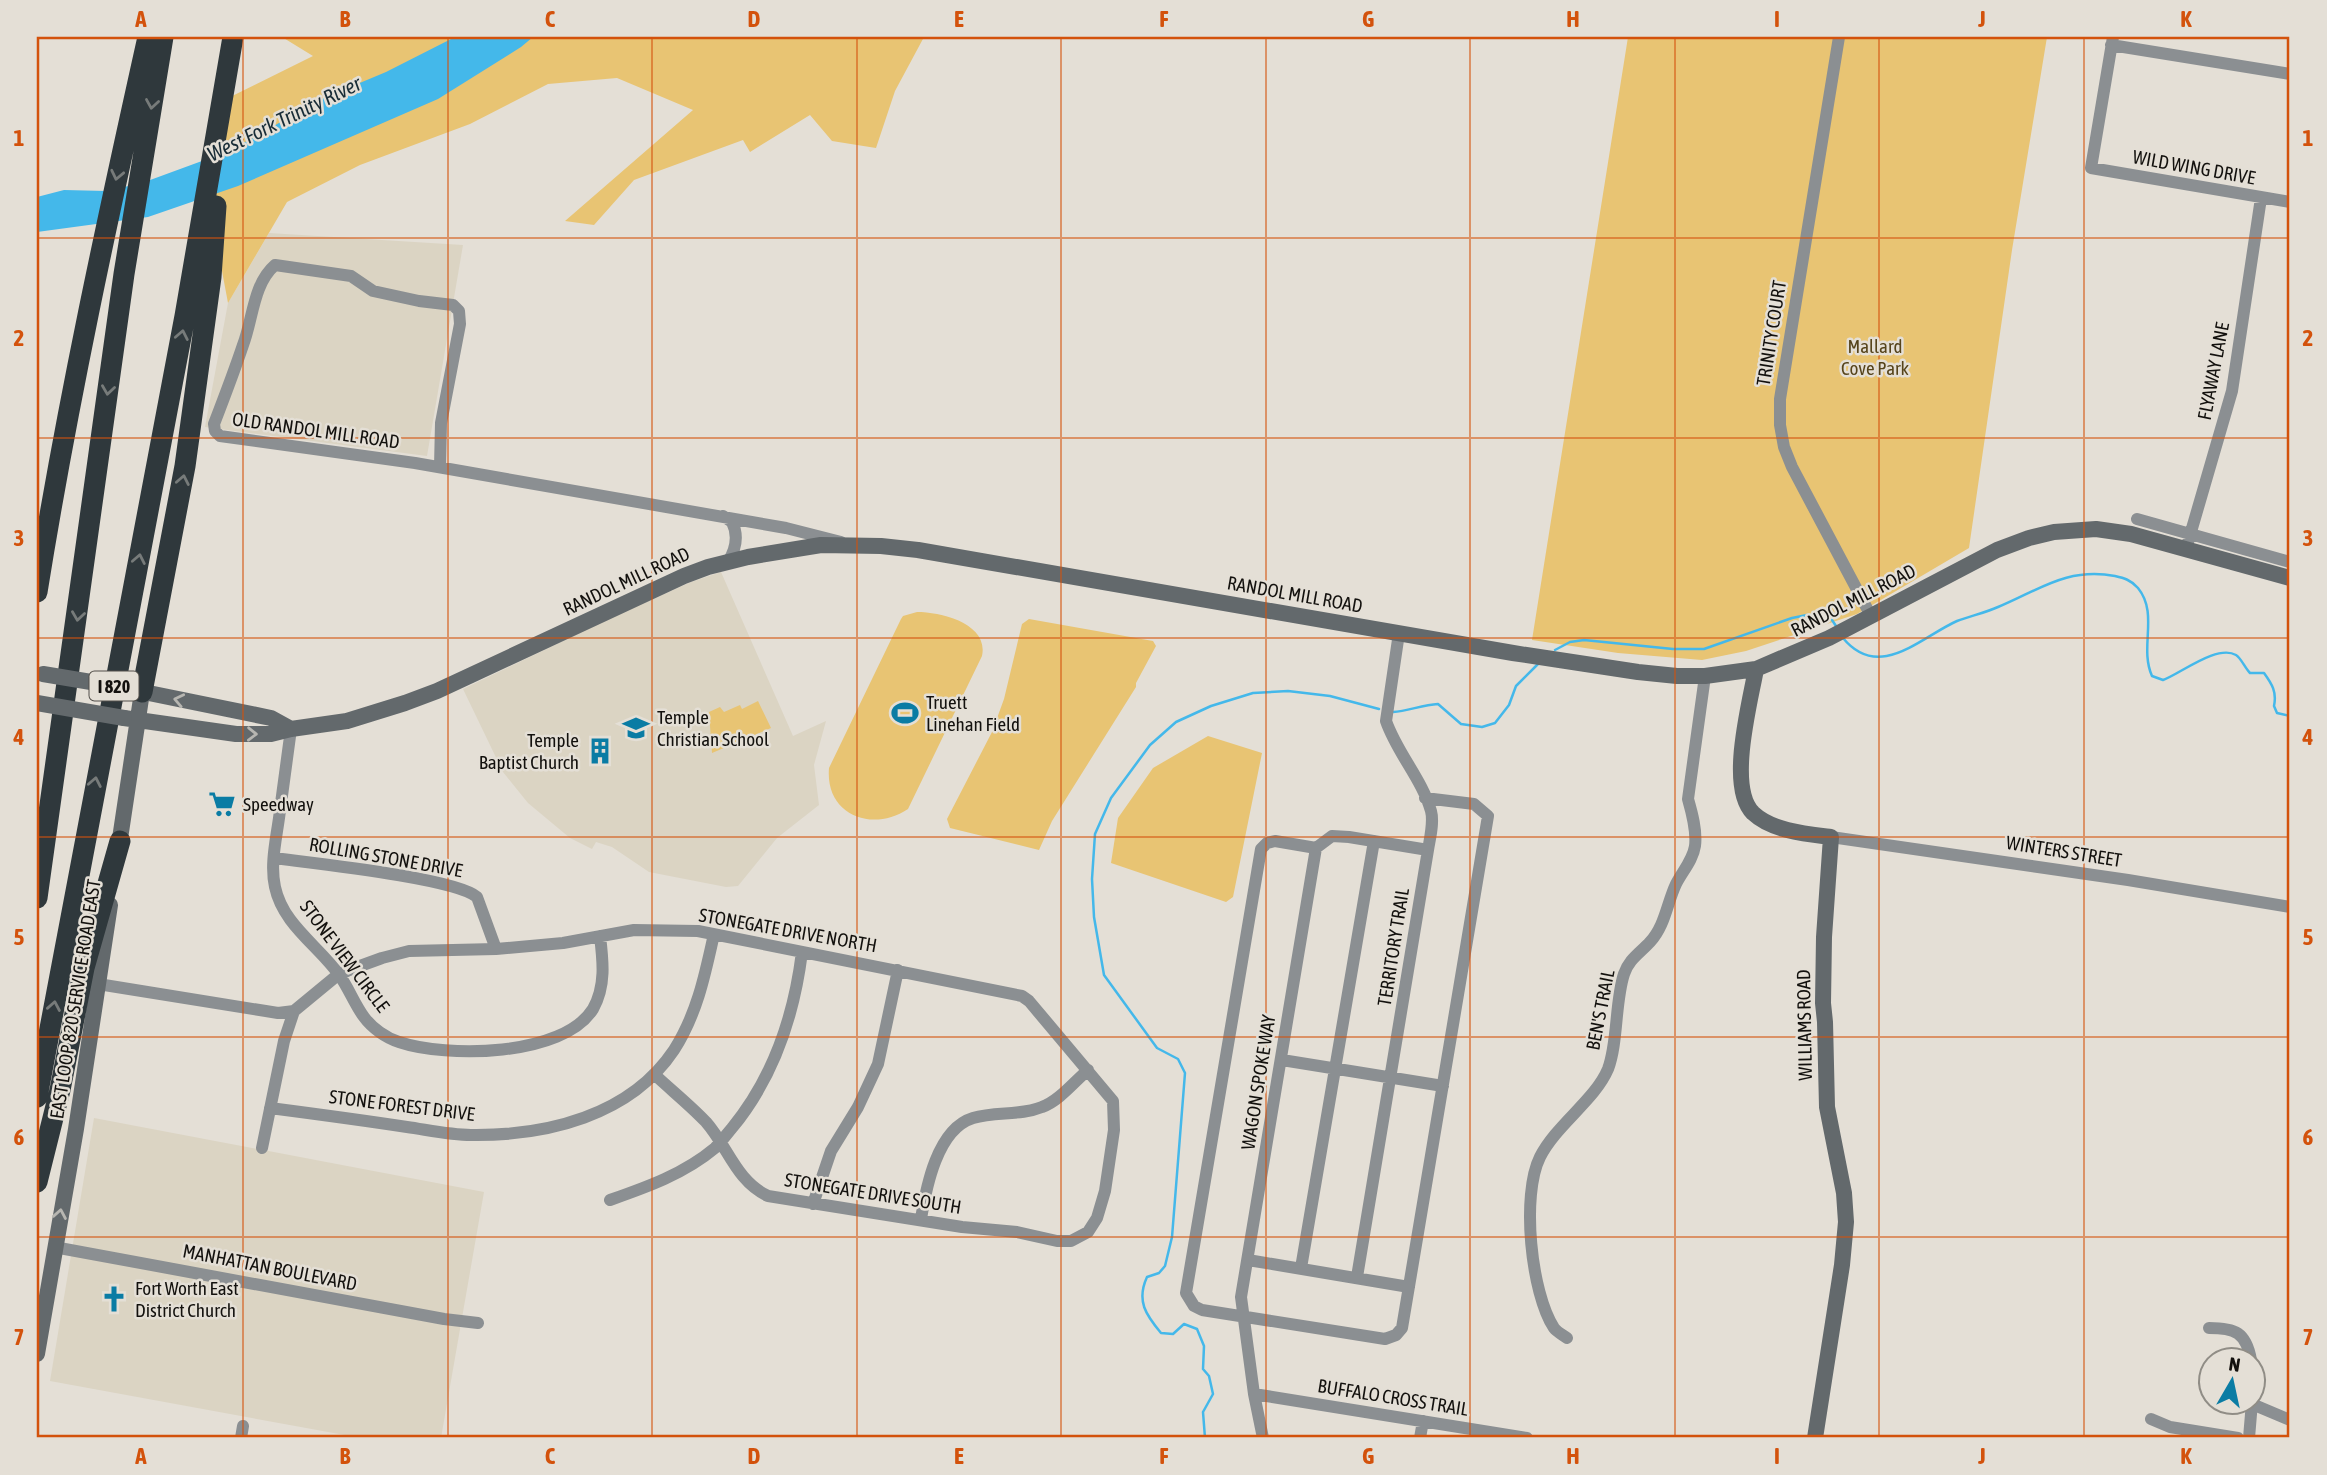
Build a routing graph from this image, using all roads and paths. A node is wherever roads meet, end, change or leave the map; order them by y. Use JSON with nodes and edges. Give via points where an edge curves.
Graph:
{"nodes":[{"id":1,"x":148,"y":37,"type":"edge"},
{"id":2,"x":163,"y":37,"type":"edge"},
{"id":3,"x":233,"y":37,"type":"edge"},
{"id":4,"x":1839,"y":37,"type":"edge"},
{"id":5,"x":2112,"y":41,"type":"edge"},
{"id":6,"x":2290,"y":74,"type":"edge"},
{"id":7,"x":2261,"y":198,"type":"junction"},
{"id":8,"x":2290,"y":202,"type":"edge"},
{"id":9,"x":202,"y":276,"type":"junction"},
{"id":10,"x":440,"y":467,"type":"junction"},
{"id":11,"x":723,"y":516,"type":"junction"},
{"id":12,"x":2137,"y":519,"type":"dead end"},
{"id":13,"x":2188,"y":542,"type":"junction"},
{"id":14,"x":852,"y":545,"type":"junction"},
{"id":15,"x":728,"y":562,"type":"junction"},
{"id":16,"x":2290,"y":562,"type":"edge"},
{"id":17,"x":2290,"y":578,"type":"edge"},
{"id":18,"x":37,"y":592,"type":"edge"},
{"id":19,"x":1871,"y":616,"type":"junction"},
{"id":20,"x":1399,"y":633,"type":"junction"},
{"id":21,"x":1756,"y":669,"type":"junction"},
{"id":22,"x":40,"y":673,"type":"edge"},
{"id":23,"x":1705,"y":676,"type":"junction"},
{"id":24,"x":135,"y":690,"type":"junction"},
{"id":25,"x":37,"y":703,"type":"edge"},
{"id":26,"x":131,"y":719,"type":"junction"},
{"id":27,"x":291,"y":729,"type":"junction"},
{"id":28,"x":1425,"y":797,"type":"junction"},
{"id":29,"x":1831,"y":837,"type":"junction"},
{"id":30,"x":120,"y":841,"type":"junction"},
{"id":31,"x":1374,"y":841,"type":"junction"},
{"id":32,"x":1316,"y":848,"type":"junction"},
{"id":33,"x":1429,"y":850,"type":"junction"},
{"id":34,"x":274,"y":858,"type":"junction"},
{"id":35,"x":37,"y":898,"type":"edge"},
{"id":36,"x":2290,"y":907,"type":"edge"},
{"id":37,"x":714,"y":934,"type":"junction"},
{"id":38,"x":600,"y":936,"type":"junction"},
{"id":39,"x":496,"y":949,"type":"junction"},
{"id":40,"x":802,"y":952,"type":"junction"},
{"id":41,"x":898,"y":970,"type":"junction"},
{"id":42,"x":340,"y":975,"type":"junction"},
{"id":43,"x":98,"y":984,"type":"junction"},
{"id":44,"x":294,"y":1011,"type":"junction"},
{"id":45,"x":1282,"y":1060,"type":"junction"},
{"id":46,"x":1334,"y":1068,"type":"junction"},
{"id":47,"x":1088,"y":1070,"type":"junction"},
{"id":48,"x":654,"y":1074,"type":"junction"},
{"id":49,"x":1391,"y":1077,"type":"junction"},
{"id":50,"x":1443,"y":1086,"type":"junction"},
{"id":51,"x":37,"y":1097,"type":"edge"},
{"id":52,"x":270,"y":1108,"type":"junction"},
{"id":53,"x":720,"y":1142,"type":"junction"},
{"id":54,"x":262,"y":1148,"type":"dead end"},
{"id":55,"x":37,"y":1182,"type":"edge"},
{"id":56,"x":610,"y":1200,"type":"dead end"},
{"id":57,"x":813,"y":1204,"type":"junction"},
{"id":58,"x":921,"y":1219,"type":"junction"},
{"id":59,"x":1093,"y":1227,"type":"joint"},
{"id":60,"x":54,"y":1247,"type":"junction"},
{"id":61,"x":1248,"y":1260,"type":"junction"},
{"id":62,"x":1301,"y":1268,"type":"junction"},
{"id":63,"x":1357,"y":1277,"type":"junction"},
{"id":64,"x":1409,"y":1287,"type":"junction"},
{"id":65,"x":1244,"y":1316,"type":"junction"},
{"id":66,"x":478,"y":1323,"type":"dead end"},
{"id":67,"x":2209,"y":1328,"type":"dead end"},
{"id":68,"x":1567,"y":1338,"type":"dead end"},
{"id":69,"x":2247,"y":1346,"type":"edge"},
{"id":70,"x":37,"y":1354,"type":"edge"},
{"id":71,"x":1254,"y":1394,"type":"junction"},
{"id":72,"x":2268,"y":1410,"type":"edge"},
{"id":73,"x":2251,"y":1416,"type":"edge"},
{"id":74,"x":2151,"y":1419,"type":"dead end"},
{"id":75,"x":2290,"y":1420,"type":"edge"},
{"id":76,"x":1423,"y":1421,"type":"junction"},
{"id":77,"x":1263,"y":1438,"type":"edge"},
{"id":78,"x":1420,"y":1438,"type":"edge"},
{"id":79,"x":1527,"y":1438,"type":"edge"},
{"id":80,"x":1815,"y":1438,"type":"edge"},
{"id":81,"x":2238,"y":1438,"type":"edge"},
{"id":82,"x":2249,"y":1438,"type":"edge"}],
"edges":[{"from":1,"to":18,"type":"highway","one_way":true,"via":[[56,471]]},
{"from":2,"to":35,"type":"highway","number":"I 820","one_way":true,"via":[[124,274]]},
{"from":3,"to":9,"type":"highway","number":"I 820"},
{"from":4,"to":19,"type":"street","name":"TRINITY COURT","via":[[1791,326],[1780,425],[1792,467]]},
{"from":5,"to":6,"type":"street"},
{"from":5,"to":7,"type":"street","name":"WILD WING DRIVE","via":[[2091,168]]},
{"from":7,"to":8,"type":"street","name":"WILD WING DRIVE"},
{"from":7,"to":13,"type":"street","name":"FLYAWAY LANE","via":[[2232,391]]},
{"from":24,"to":9,"type":"highway","one_way":true,"via":[[186,466]]},
{"from":51,"to":9,"type":"highway","number":"I 820","one_way":true},
{"from":10,"to":10,"type":"street","name":"OLD RANDOL MILL ROAD","via":[[220,436],[215,431],[250,314],[267,272],[275,264],[352,276],[373,290],[453,305],[459,311],[441,423]]},
{"from":10,"to":11,"type":"street","name":"OLD RANDOL MILL ROAD"},
{"from":11,"to":14,"type":"street","name":"OLD RANDOL MILL ROAD"},
{"from":11,"to":15,"type":"street","via":[[732,522],[736,536]]},
{"from":12,"to":13,"type":"street","name":"RANDOL MILL ROAD"},
{"from":13,"to":16,"type":"street","name":"RANDOL MILL ROAD"},
{"from":13,"to":17,"type":"main road","name":"RANDOL MILL ROAD"},
{"from":13,"to":19,"type":"main road","name":"RANDOL MILL ROAD","via":[[2096,529],[2054,532],[1997,550]]},
{"from":14,"to":15,"type":"main road","name":"RANDOL MILL ROAD","via":[[790,549]]},
{"from":14,"to":20,"type":"main road","name":"RANDOL MILL ROAD","via":[[918,550]]},
{"from":15,"to":27,"type":"main road","name":"RANDOL MILL ROAD","via":[[684,576],[405,703],[347,721]]},
{"from":19,"to":21,"type":"main road","name":"RANDOL MILL ROAD"},
{"from":20,"to":23,"type":"main road","name":"RANDOL MILL ROAD","via":[[1638,673]]},
{"from":20,"to":28,"type":"street","name":"TERRITORY TRAIL","via":[[1386,721]]},
{"from":21,"to":23,"type":"main road","name":"RANDOL MILL ROAD"},
{"from":21,"to":29,"type":"main road","via":[[1742,757],[1744,800],[1754,814],[1776,826]]},
{"from":22,"to":24,"type":"main road","bridge":true},
{"from":23,"to":68,"type":"street","name":"BEN'S TRAIL","via":[[1688,799],[1695,846],[1662,926],[1624,974],[1608,1068],[1550,1141],[1535,1172],[1530,1196],[1533,1260],[1547,1311],[1555,1329]]},
{"from":24,"to":26,"type":"main road","name":"EAST LOOP 820 SERVICE ROAD EAST"},
{"from":27,"to":24,"type":"main road","one_way":true,"via":[[271,718]]},
{"from":25,"to":26,"type":"main road","name":"RANDOL MILL ROAD","bridge":true},
{"from":26,"to":27,"type":"main road","name":"RANDOL MILL ROAD","one_way":true,"via":[[236,734]]},
{"from":26,"to":30,"type":"main road","name":"EAST LOOP 820 SERVICE ROAD EAST"},
{"from":27,"to":34,"type":"street","name":"STONE VIEW CIRCLE"},
{"from":28,"to":33,"type":"street","name":"TERRITORY TRAIL","via":[[1432,813]]},
{"from":28,"to":50,"type":"street","via":[[1474,804],[1488,816]]},
{"from":29,"to":36,"type":"street","name":"WINTERS STREET"},
{"from":29,"to":80,"type":"main road","name":"WILLIAMS ROAD","via":[[1823,1003],[1827,1107],[1846,1222]]},
{"from":30,"to":43,"type":"main road","name":"EAST LOOP 820 SERVICE ROAD EAST"},
{"from":30,"to":55,"type":"highway","via":[[84,968]]},
{"from":31,"to":32,"type":"street","via":[[1332,836]]},
{"from":31,"to":33,"type":"street"},
{"from":31,"to":46,"type":"street"},
{"from":32,"to":45,"type":"street","name":"WAGON SPOKE WAY"},
{"from":32,"to":65,"type":"street","via":[[1275,841],[1261,849],[1186,1293],[1202,1310]]},
{"from":33,"to":49,"type":"street","name":"TERRITORY TRAIL"},
{"from":34,"to":39,"type":"street","name":"ROLLING STONE DRIVE","via":[[470,891],[477,897]]},
{"from":34,"to":42,"type":"street","name":"STONE VIEW CIRCLE","via":[[278,898],[295,927]]},
{"from":37,"to":38,"type":"street","name":"STONEGATE DRIVE NORTH","via":[[654,929]]},
{"from":37,"to":40,"type":"street","name":"STONEGATE DRIVE NORTH"},
{"from":37,"to":48,"type":"street","name":"STONE FOREST DRIVE","via":[[697,1003],[673,1051]]},
{"from":38,"to":39,"type":"street","name":"STONEGATE DRIVE NORTH"},
{"from":38,"to":42,"type":"street","name":"STONE VIEW CIRCLE","via":[[603,978],[593,1009],[580,1024],[522,1048],[490,1051],[398,1042],[365,1019]]},
{"from":39,"to":42,"type":"street","name":"STONEGATE DRIVE NORTH","via":[[409,951]]},
{"from":40,"to":41,"type":"street","name":"STONEGATE DRIVE NORTH"},
{"from":40,"to":53,"type":"street","via":[[792,1011],[775,1058],[756,1094]]},
{"from":41,"to":47,"type":"street","name":"STONEGATE DRIVE NORTH","via":[[1022,996]]},
{"from":41,"to":57,"type":"street","via":[[878,1064],[831,1151]]},
{"from":42,"to":44,"type":"street","name":"STONEGATE DRIVE NORTH"},
{"from":43,"to":44,"type":"street","via":[[278,1013]]},
{"from":60,"to":43,"type":"main road","name":"EAST LOOP 820 SERVICE ROAD EAST","one_way":true},
{"from":44,"to":52,"type":"street"},
{"from":45,"to":46,"type":"street"},
{"from":45,"to":61,"type":"street","name":"WAGON SPOKE WAY"},
{"from":46,"to":49,"type":"street"},
{"from":46,"to":62,"type":"street"},
{"from":47,"to":58,"type":"street","via":[[1044,1107],[972,1118],[955,1129],[939,1152]]},
{"from":47,"to":59,"type":"street","name":"STONEGATE DRIVE NORTH","via":[[1113,1101],[1115,1114],[1105,1191]]},
{"from":48,"to":52,"type":"street","name":"STONE FOREST DRIVE","via":[[628,1096],[595,1114],[536,1131],[469,1135]]},
{"from":48,"to":53,"type":"street","name":"STONEGATE DRIVE SOUTH","via":[[706,1122]]},
{"from":49,"to":50,"type":"street"},
{"from":49,"to":63,"type":"street","name":"TERRITORY TRAIL"},
{"from":50,"to":64,"type":"street"},
{"from":52,"to":54,"type":"street"},
{"from":53,"to":56,"type":"street","via":[[663,1181]]},
{"from":53,"to":57,"type":"street","name":"STONEGATE DRIVE SOUTH","via":[[754,1189]]},
{"from":57,"to":58,"type":"street","name":"STONEGATE DRIVE SOUTH"},
{"from":58,"to":59,"type":"street","name":"STONEGATE DRIVE SOUTH","via":[[1057,1241],[1071,1241]]},
{"from":60,"to":66,"type":"street","name":"MANHATTAN BOULEVARD"},
{"from":60,"to":70,"type":"main road","name":"EAST LOOP 820 SERVICE ROAD EAST"},
{"from":61,"to":62,"type":"street"},
{"from":61,"to":65,"type":"street","name":"WAGON SPOKE WAY","via":[[1241,1297]]},
{"from":62,"to":63,"type":"street"},
{"from":63,"to":64,"type":"street"},
{"from":64,"to":65,"type":"street","via":[[1402,1328],[1385,1339]]},
{"from":65,"to":71,"type":"street","name":"WAGON SPOKE WAY"},
{"from":67,"to":69,"type":"street","via":[[2238,1333]]},
{"from":71,"to":76,"type":"street","name":"BUFFALO CROSS TRAIL"},
{"from":71,"to":77,"type":"street","name":"WAGON SPOKE WAY"},
{"from":72,"to":75,"type":"street"},
{"from":73,"to":82,"type":"street"},
{"from":74,"to":81,"type":"street","via":[[2171,1427]]},
{"from":76,"to":78,"type":"street"},
{"from":76,"to":79,"type":"street","name":"BUFFALO CROSS TRAIL"}]}
